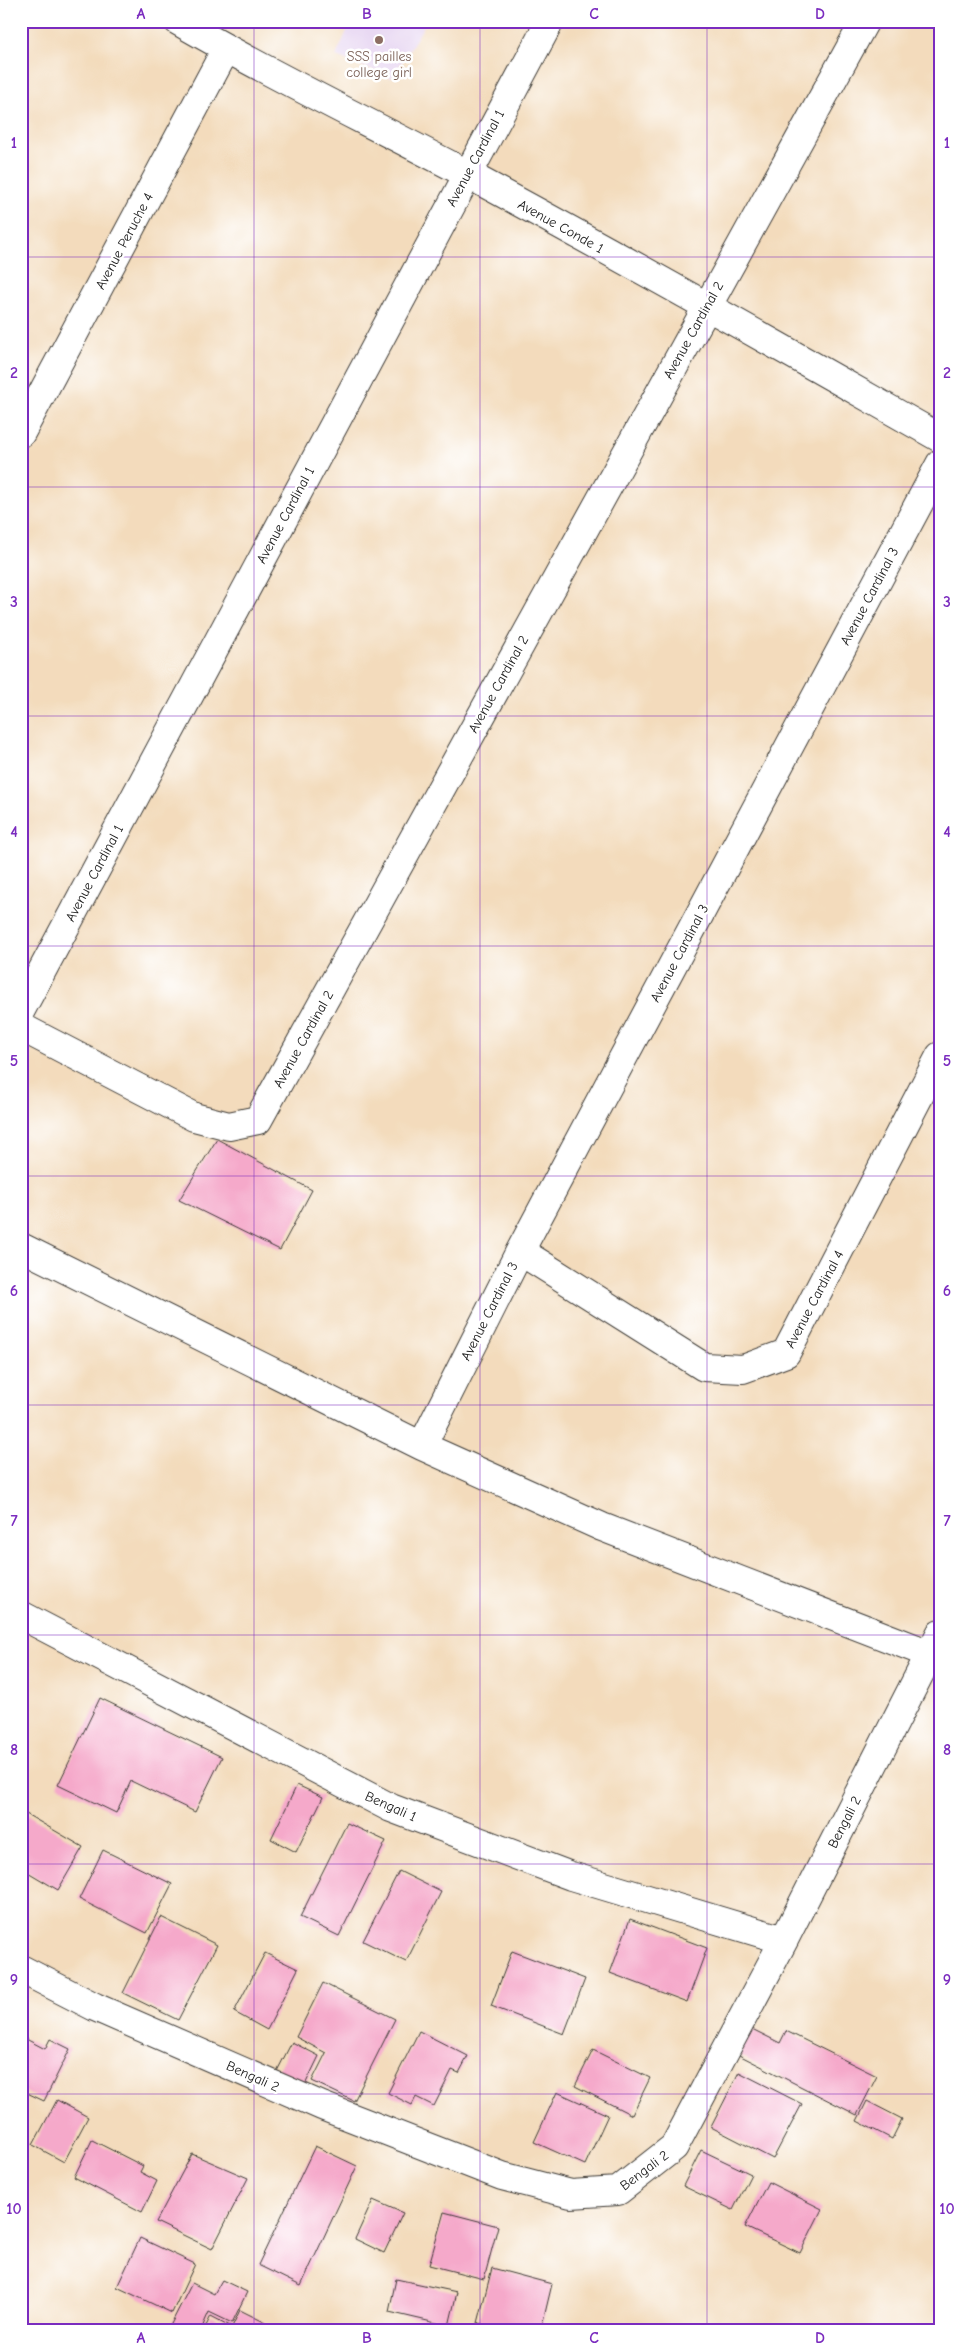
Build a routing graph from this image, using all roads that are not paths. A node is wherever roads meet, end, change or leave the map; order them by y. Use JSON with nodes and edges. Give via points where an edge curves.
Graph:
{"nodes":[{"id":1,"x":178,"y":21,"type":"edge"},
{"id":2,"x":550,"y":21,"type":"edge"},
{"id":3,"x":865,"y":21,"type":"edge"},
{"id":4,"x":226,"y":49,"type":"junction"},
{"id":5,"x":466,"y":174,"type":"junction"},
{"id":6,"x":707,"y":305,"type":"junction"},
{"id":7,"x":21,"y":433,"type":"edge"},
{"id":8,"x":940,"y":438,"type":"edge"},
{"id":9,"x":940,"y":464,"type":"edge"},
{"id":10,"x":21,"y":1010,"type":"edge"},
{"id":11,"x":21,"y":1027,"type":"edge"},
{"id":12,"x":940,"y":1056,"type":"edge"},
{"id":13,"x":21,"y":1247,"type":"edge"},
{"id":14,"x":520,"y":1251,"type":"junction"},
{"id":15,"x":422,"y":1446,"type":"junction"},
{"id":16,"x":21,"y":1615,"type":"edge"},
{"id":17,"x":936,"y":1648,"type":"edge"},
{"id":18,"x":784,"y":1940,"type":"junction"},
{"id":19,"x":21,"y":1969,"type":"edge"}],
"edges":[{"from":1,"to":4,"type":"street","name":"Avenue Conde 1"},
{"from":2,"to":5,"type":"street","name":"Avenue Cardinal 1"},
{"from":3,"to":6,"type":"street","name":"Avenue Cardinal 2"},
{"from":4,"to":5,"type":"street","name":"Avenue Conde 1"},
{"from":4,"to":7,"type":"street","name":"Avenue Peruche 4"},
{"from":5,"to":6,"type":"street","name":"Avenue Conde 1"},
{"from":5,"to":10,"type":"street","name":"Avenue Cardinal 1"},
{"from":6,"to":8,"type":"street","name":"Avenue Conde 1"},
{"from":6,"to":11,"type":"street","name":"Avenue Cardinal 2","via":[[258,1120],[229,1126],[194,1117]]},
{"from":9,"to":14,"type":"street","name":"Avenue Cardinal 3"},
{"from":12,"to":14,"type":"street","name":"Avenue Cardinal 4","via":[[786,1353],[743,1369],[704,1368]]},
{"from":13,"to":15,"type":"street"},
{"from":14,"to":15,"type":"street","name":"Avenue Cardinal 3"},
{"from":15,"to":17,"type":"street","via":[[602,1527]]},
{"from":16,"to":18,"type":"street","name":"Bengali 1","via":[[391,1808],[571,1876]]},
{"from":17,"to":18,"type":"street","name":"Bengali 2"},
{"from":18,"to":19,"type":"street","name":"Bengali 2","via":[[674,2147],[618,2191],[571,2194],[502,2176],[322,2106],[95,2007]]}]}
